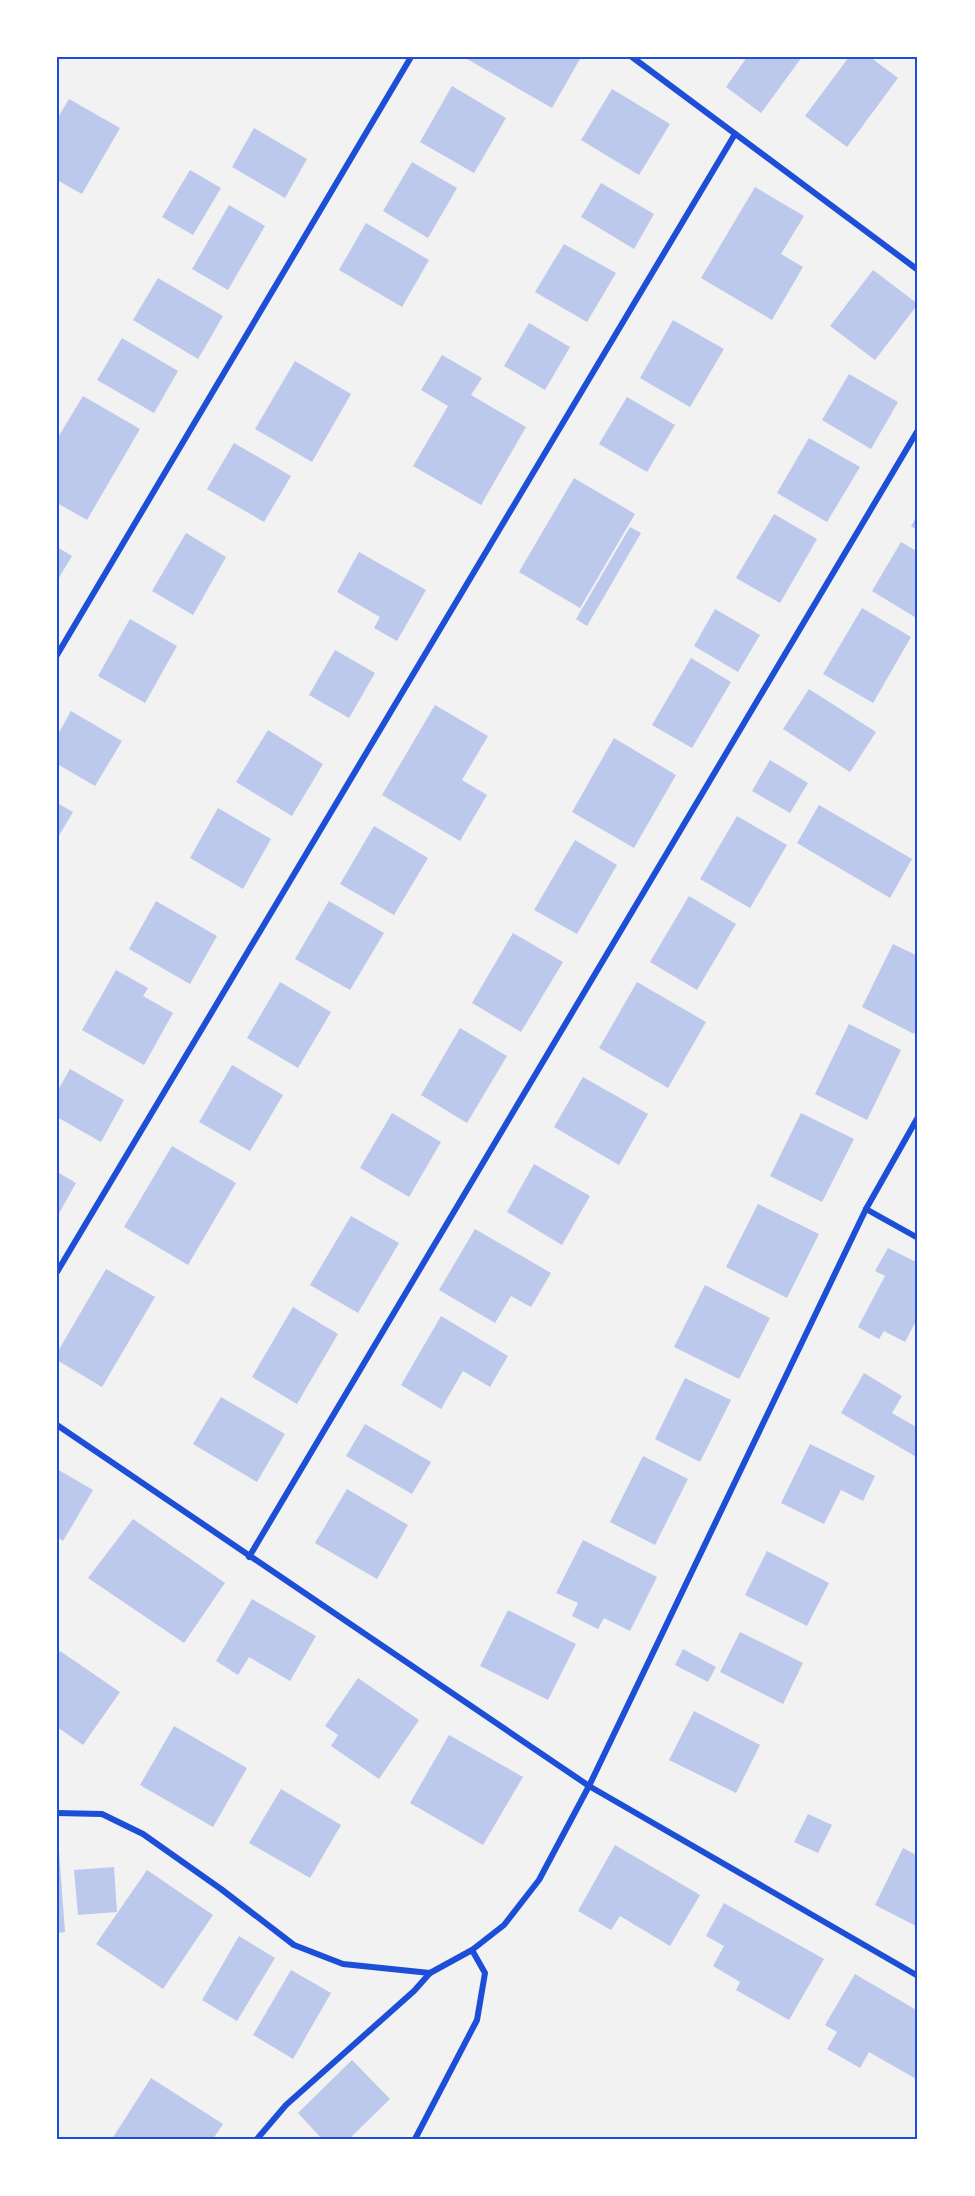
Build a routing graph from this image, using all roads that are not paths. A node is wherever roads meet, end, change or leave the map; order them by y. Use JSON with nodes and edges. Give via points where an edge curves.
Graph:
{"nodes":[{"id":1,"x":411,"y":57,"type":"edge"},
{"id":2,"x":632,"y":57,"type":"edge"},
{"id":3,"x":735,"y":134,"type":"junction"},
{"id":4,"x":918,"y":270,"type":"edge"},
{"id":5,"x":918,"y":430,"type":"edge"},
{"id":6,"x":57,"y":655,"type":"edge"},
{"id":7,"x":918,"y":1117,"type":"edge"},
{"id":8,"x":866,"y":1209,"type":"junction"},
{"id":9,"x":918,"y":1238,"type":"edge"},
{"id":10,"x":57,"y":1272,"type":"edge"},
{"id":11,"x":57,"y":1425,"type":"edge"},
{"id":12,"x":249,"y":1557,"type":"junction"},
{"id":13,"x":589,"y":1786,"type":"junction"},
{"id":14,"x":57,"y":1813,"type":"edge"},
{"id":15,"x":472,"y":1950,"type":"junction"},
{"id":16,"x":430,"y":1973,"type":"junction"},
{"id":17,"x":918,"y":1976,"type":"edge"},
{"id":18,"x":257,"y":2139,"type":"edge"},
{"id":19,"x":415,"y":2139,"type":"edge"}],
"edges":[{"from":1,"to":6,"type":"street"},
{"from":2,"to":3,"type":"street"},
{"from":3,"to":4,"type":"street"},
{"from":3,"to":10,"type":"street"},
{"from":5,"to":12,"type":"street"},
{"from":7,"to":8,"type":"street"},
{"from":8,"to":9,"type":"street"},
{"from":8,"to":13,"type":"street"},
{"from":11,"to":12,"type":"street"},
{"from":12,"to":13,"type":"street"},
{"from":13,"to":15,"type":"street","via":[[539,1880],[504,1925]]},
{"from":13,"to":17,"type":"street"},
{"from":14,"to":16,"type":"street","via":[[102,1814],[143,1834],[294,1945],[343,1964]]},
{"from":15,"to":16,"type":"street"},
{"from":15,"to":19,"type":"street","via":[[485,1972],[477,2020]]},
{"from":16,"to":18,"type":"street","via":[[286,2105]]}]}
